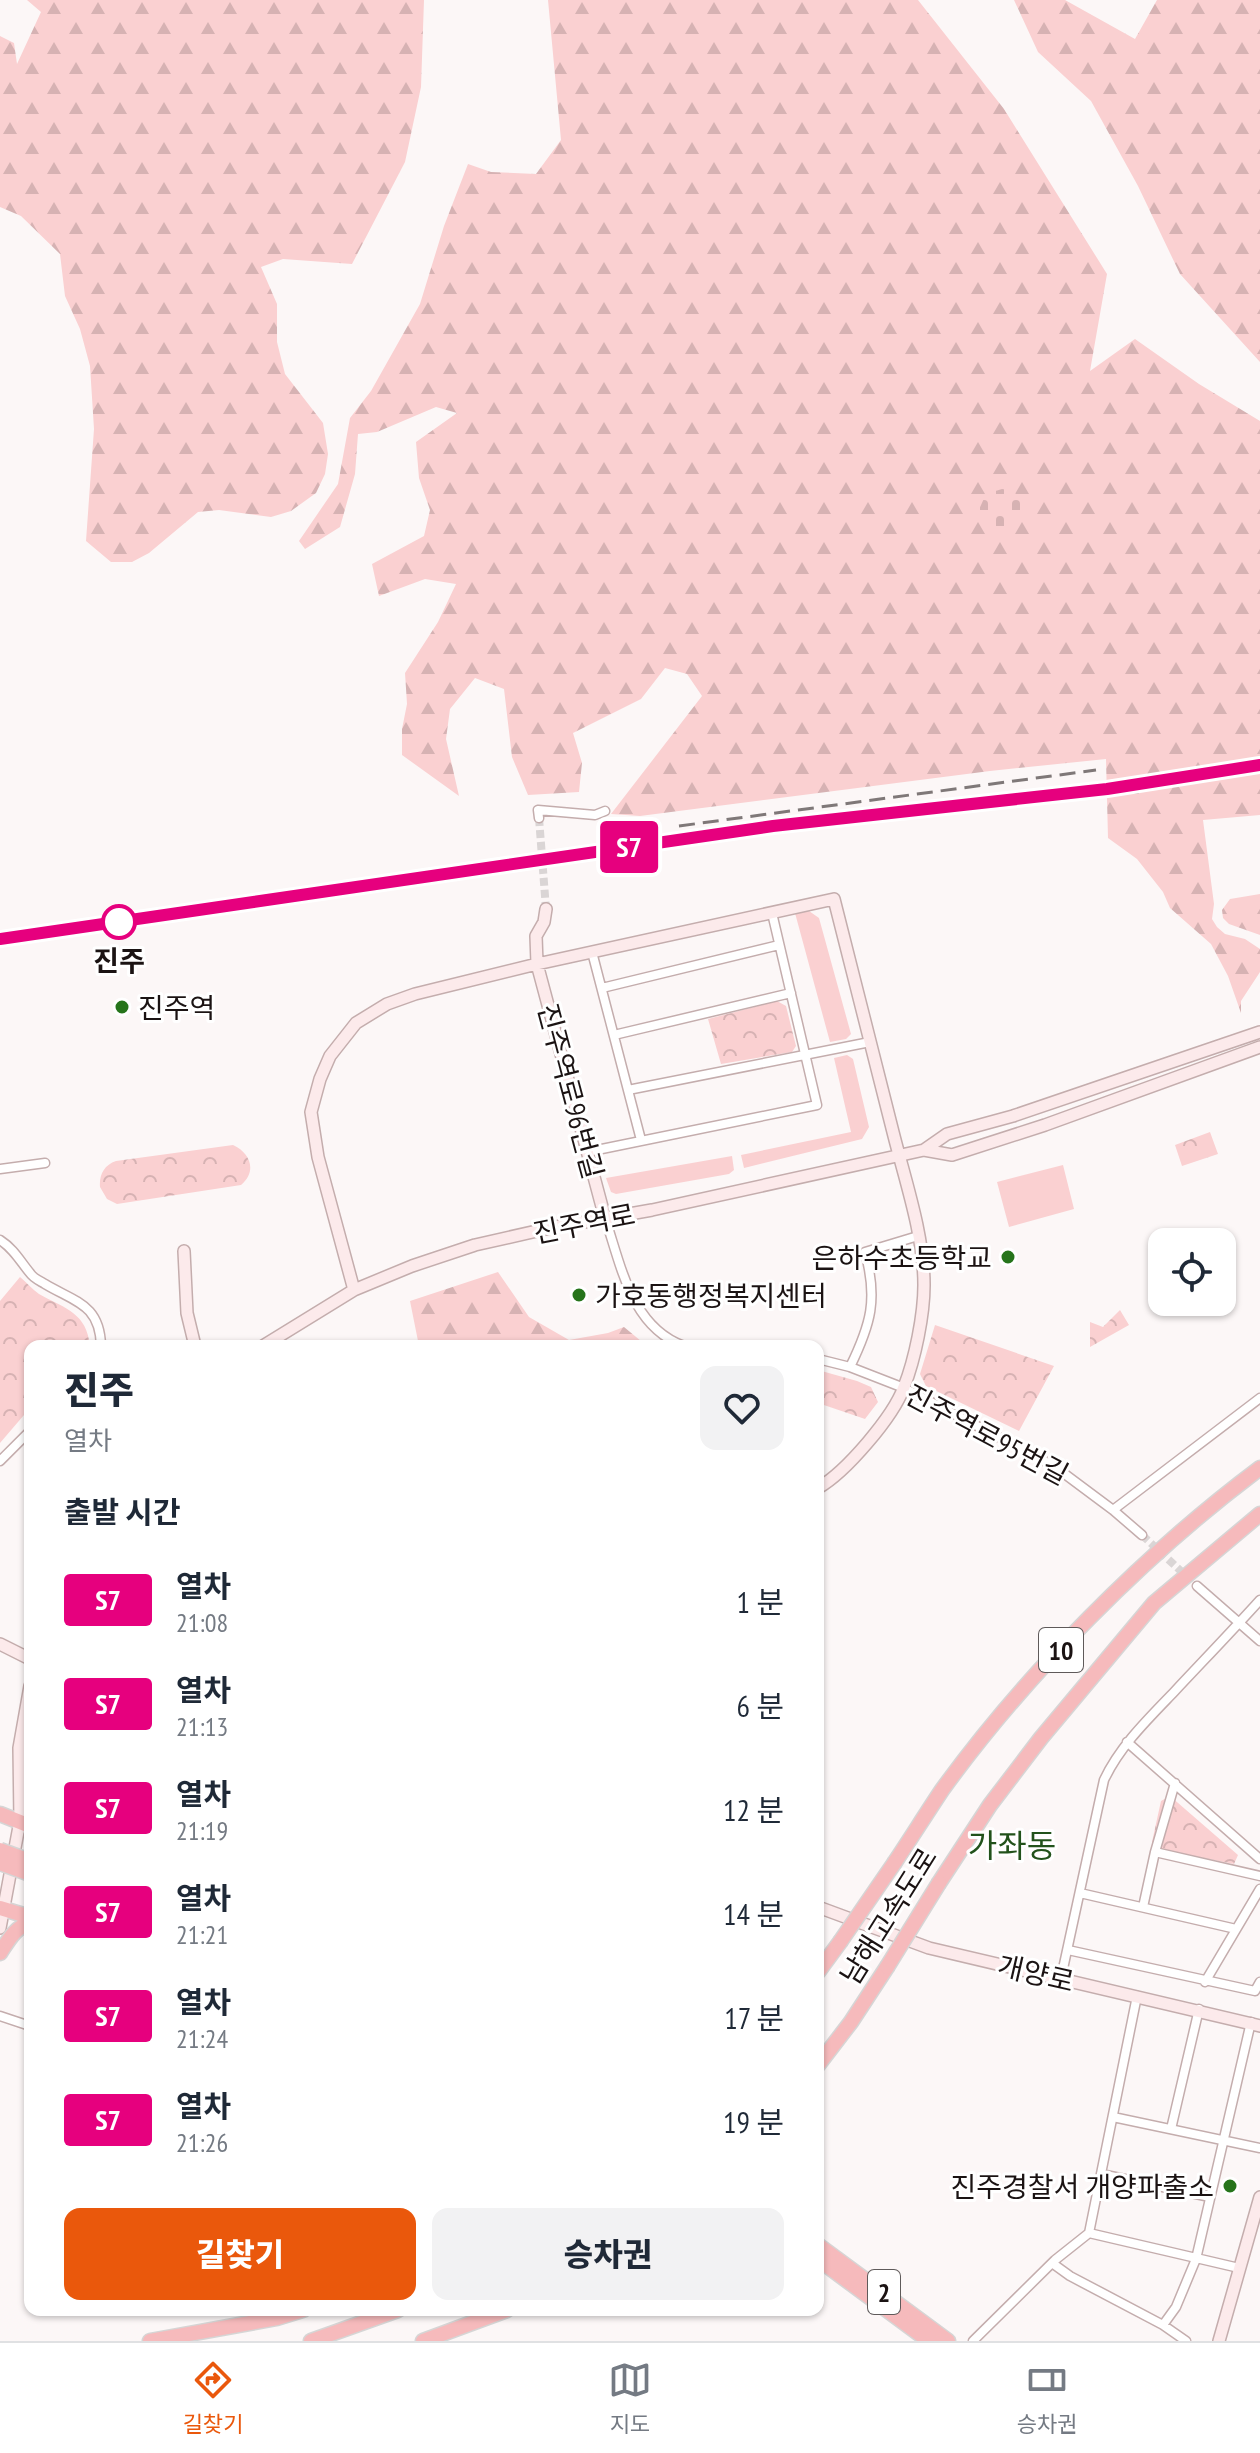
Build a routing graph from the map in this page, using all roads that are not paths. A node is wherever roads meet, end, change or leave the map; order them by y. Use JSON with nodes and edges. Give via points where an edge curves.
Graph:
{"nodes":[{"id":1,"x":605,"y":811,"type":"dead end"},
{"id":2,"x":539,"y":818,"type":"dead end"},
{"id":3,"x":546,"y":909,"type":"tunnel mouth"},
{"id":4,"x":772,"y":913,"type":"junction"},
{"id":5,"x":779,"y":945,"type":"junction"},
{"id":6,"x":592,"y":952,"type":"junction"},
{"id":7,"x":537,"y":964,"type":"junction"},
{"id":8,"x":602,"y":988,"type":"junction"},
{"id":9,"x":791,"y":993,"type":"junction"},
{"id":10,"x":1260,"y":1032,"type":"edge"},
{"id":11,"x":614,"y":1035,"type":"junction"},
{"id":12,"x":870,"y":1042,"type":"junction"},
{"id":13,"x":1260,"y":1047,"type":"edge"},
{"id":14,"x":805,"y":1054,"type":"junction"},
{"id":15,"x":628,"y":1090,"type":"junction"},
{"id":16,"x":641,"y":1140,"type":"junction"},
{"id":17,"x":924,"y":1150,"type":"junction"},
{"id":18,"x":587,"y":1152,"type":"junction"},
{"id":19,"x":900,"y":1157,"type":"junction"},
{"id":20,"x":45,"y":1163,"type":"dead end"},
{"id":21,"x":0,"y":1169,"type":"edge"},
{"id":22,"x":605,"y":1218,"type":"junction"},
{"id":23,"x":918,"y":1236,"type":"junction"},
{"id":24,"x":0,"y":1240,"type":"edge"},
{"id":25,"x":184,"y":1251,"type":"dead end"},
{"id":26,"x":354,"y":1290,"type":"junction"},
{"id":27,"x":100,"y":1340,"type":"edge"},
{"id":28,"x":194,"y":1340,"type":"edge"},
{"id":29,"x":273,"y":1340,"type":"edge"},
{"id":30,"x":674,"y":1340,"type":"edge"},
{"id":31,"x":824,"y":1360,"type":"edge"},
{"id":32,"x":850,"y":1367,"type":"junction"},
{"id":33,"x":904,"y":1388,"type":"junction"},
{"id":34,"x":1260,"y":1398,"type":"edge"},
{"id":35,"x":24,"y":1437,"type":"edge"},
{"id":36,"x":0,"y":1461,"type":"edge"},
{"id":37,"x":1260,"y":1468,"type":"edge"},
{"id":38,"x":824,"y":1484,"type":"edge"},
{"id":39,"x":1113,"y":1510,"type":"junction"},
{"id":40,"x":1260,"y":1514,"type":"edge"},
{"id":41,"x":1142,"y":1535,"type":"tunnel mouth"},
{"id":42,"x":1197,"y":1586,"type":"tunnel mouth"},
{"id":43,"x":1260,"y":1600,"type":"edge"},
{"id":44,"x":1239,"y":1623,"type":"junction"},
{"id":45,"x":1260,"y":1641,"type":"edge"},
{"id":46,"x":0,"y":1644,"type":"edge"},
{"id":47,"x":24,"y":1656,"type":"edge"},
{"id":48,"x":24,"y":1720,"type":"edge"},
{"id":49,"x":1127,"y":1742,"type":"junction"},
{"id":50,"x":1175,"y":1783,"type":"junction"},
{"id":51,"x":24,"y":1811,"type":"edge"},
{"id":52,"x":0,"y":1814,"type":"edge"},
{"id":53,"x":24,"y":1824,"type":"edge"},
{"id":54,"x":24,"y":1828,"type":"edge"},
{"id":55,"x":0,"y":1850,"type":"edge"},
{"id":56,"x":1155,"y":1852,"type":"junction"},
{"id":57,"x":24,"y":1859,"type":"edge"},
{"id":58,"x":1260,"y":1859,"type":"edge"},
{"id":59,"x":0,"y":1863,"type":"edge"},
{"id":60,"x":24,"y":1872,"type":"edge"},
{"id":61,"x":1260,"y":1876,"type":"edge"},
{"id":62,"x":1260,"y":1889,"type":"edge"},
{"id":63,"x":1080,"y":1893,"type":"junction"},
{"id":64,"x":1143,"y":1907,"type":"junction"},
{"id":65,"x":2,"y":1908,"type":"edge"},
{"id":66,"x":824,"y":1909,"type":"edge"},
{"id":67,"x":24,"y":1917,"type":"edge"},
{"id":68,"x":24,"y":1924,"type":"edge"},
{"id":69,"x":0,"y":1928,"type":"edge"},
{"id":70,"x":1236,"y":1929,"type":"junction"},
{"id":71,"x":1068,"y":1950,"type":"junction"},
{"id":72,"x":0,"y":1953,"type":"edge"},
{"id":73,"x":824,"y":1964,"type":"edge"},
{"id":74,"x":1061,"y":1978,"type":"junction"},
{"id":75,"x":1205,"y":1982,"type":"junction"},
{"id":76,"x":1260,"y":1982,"type":"edge"},
{"id":77,"x":1137,"y":1996,"type":"junction"},
{"id":78,"x":1199,"y":2009,"type":"junction"},
{"id":79,"x":0,"y":2016,"type":"edge"},
{"id":80,"x":24,"y":2024,"type":"edge"},
{"id":81,"x":1256,"y":2024,"type":"edge"},
{"id":82,"x":824,"y":2057,"type":"edge"},
{"id":83,"x":1113,"y":2117,"type":"junction"},
{"id":84,"x":1171,"y":2129,"type":"junction"},
{"id":85,"x":1224,"y":2139,"type":"junction"},
{"id":86,"x":1260,"y":2148,"type":"edge"},
{"id":87,"x":1101,"y":2174,"type":"junction"},
{"id":88,"x":1210,"y":2197,"type":"junction"},
{"id":89,"x":1260,"y":2197,"type":"edge"},
{"id":90,"x":1257,"y":2220,"type":"edge"},
{"id":91,"x":1089,"y":2233,"type":"junction"},
{"id":92,"x":824,"y":2249,"type":"edge"},
{"id":93,"x":1196,"y":2259,"type":"junction"},
{"id":94,"x":824,"y":2263,"type":"edge"},
{"id":95,"x":1052,"y":2263,"type":"junction"},
{"id":96,"x":1239,"y":2268,"type":"junction"},
{"id":97,"x":284,"y":2316,"type":"edge"},
{"id":98,"x":381,"y":2316,"type":"edge"},
{"id":99,"x":491,"y":2316,"type":"edge"},
{"id":100,"x":1163,"y":2325,"type":"junction"},
{"id":101,"x":150,"y":2341,"type":"edge"},
{"id":102,"x":311,"y":2341,"type":"edge"},
{"id":103,"x":423,"y":2341,"type":"edge"},
{"id":104,"x":929,"y":2341,"type":"edge"},
{"id":105,"x":948,"y":2341,"type":"edge"},
{"id":106,"x":973,"y":2341,"type":"edge"},
{"id":107,"x":1186,"y":2341,"type":"edge"},
{"id":108,"x":1219,"y":2341,"type":"edge"}],
"edges":[{"from":1,"to":2,"type":"street","via":[[595,815],[538,810]]},
{"from":3,"to":7,"type":"street","via":[[536,936]]},
{"from":4,"to":5,"type":"street"},
{"from":4,"to":6,"type":"street"},
{"from":4,"to":12,"type":"street","via":[[834,899]]},
{"from":5,"to":8,"type":"street"},
{"from":5,"to":9,"type":"street"},
{"from":6,"to":7,"type":"street"},
{"from":6,"to":8,"type":"street"},
{"from":7,"to":18,"type":"street","name":"진주역로96번길"},
{"from":7,"to":26,"type":"street","via":[[387,1004],[356,1023],[330,1056],[311,1112]]},
{"from":8,"to":11,"type":"street"},
{"from":9,"to":11,"type":"street"},
{"from":9,"to":14,"type":"street"},
{"from":10,"to":17,"type":"street","name":"진주역로","via":[[947,1134]]},
{"from":11,"to":15,"type":"street"},
{"from":12,"to":14,"type":"street"},
{"from":12,"to":19,"type":"street"},
{"from":13,"to":17,"type":"street","name":"진주역로","via":[[952,1155]]},
{"from":14,"to":15,"type":"street"},
{"from":14,"to":16,"type":"street","via":[[817,1105]]},
{"from":15,"to":16,"type":"street"},
{"from":16,"to":18,"type":"street"},
{"from":17,"to":19,"type":"street","name":"진주역로"},
{"from":18,"to":22,"type":"street","name":"진주역로96번길"},
{"from":19,"to":22,"type":"street","name":"진주역로"},
{"from":19,"to":23,"type":"street"},
{"from":20,"to":21,"type":"street"},
{"from":22,"to":26,"type":"street","name":"진주역로","via":[[475,1245]]},
{"from":22,"to":30,"type":"street","via":[[637,1307]]},
{"from":23,"to":32,"type":"street","via":[[865,1252],[872,1306]]},
{"from":23,"to":33,"type":"street","via":[[924,1284],[921,1319]]},
{"from":24,"to":27,"type":"street","via":[[30,1275],[90,1312]]},
{"from":25,"to":28,"type":"street"},
{"from":26,"to":29,"type":"street","name":"진주역로"},
{"from":31,"to":32,"type":"street","name":"진주역로95번길"},
{"from":32,"to":33,"type":"street","name":"진주역로95번길"},
{"from":33,"to":38,"type":"street","via":[[860,1451]]},
{"from":33,"to":39,"type":"street","name":"진주역로95번길","via":[[1054,1466]]},
{"from":34,"to":39,"type":"street"},
{"from":35,"to":36,"type":"street"},
{"from":37,"to":73,"type":"highway","name":"남해고속도로","number":"10","bridge":true,"via":[[1130,1579],[1052,1659],[942,1791]]},
{"from":39,"to":41,"type":"street","name":"진주역로95번길"},
{"from":40,"to":82,"type":"highway","name":"남해고속도로","number":"10","bridge":true,"via":[[1154,1603],[1041,1738],[990,1805]]},
{"from":42,"to":44,"type":"street"},
{"from":43,"to":44,"type":"street"},
{"from":44,"to":45,"type":"street"},
{"from":44,"to":49,"type":"street"},
{"from":46,"to":47,"type":"street"},
{"from":48,"to":51,"type":"street","via":[[19,1748]]},
{"from":49,"to":50,"type":"street"},
{"from":49,"to":63,"type":"street","via":[[1104,1780]]},
{"from":50,"to":56,"type":"street"},
{"from":50,"to":58,"type":"street"},
{"from":52,"to":53,"type":"highway"},
{"from":54,"to":65,"type":"street"},
{"from":55,"to":57,"type":"highway","bridge":true},
{"from":56,"to":61,"type":"street"},
{"from":56,"to":64,"type":"street"},
{"from":59,"to":60,"type":"highway","bridge":true},
{"from":62,"to":70,"type":"street"},
{"from":63,"to":64,"type":"street"},
{"from":63,"to":71,"type":"street"},
{"from":64,"to":70,"type":"street"},
{"from":65,"to":67,"type":"highway"},
{"from":65,"to":69,"type":"street"},
{"from":66,"to":74,"type":"street","name":"개양로","via":[[929,1948]]},
{"from":68,"to":72,"type":"highway"},
{"from":70,"to":75,"type":"street"},
{"from":71,"to":74,"type":"street"},
{"from":71,"to":75,"type":"street"},
{"from":74,"to":77,"type":"street","name":"개양로"},
{"from":75,"to":76,"type":"street","via":[[1255,1991]]},
{"from":77,"to":78,"type":"street","name":"개양로"},
{"from":77,"to":83,"type":"street"},
{"from":78,"to":81,"type":"street","name":"개양로"},
{"from":78,"to":84,"type":"street"},
{"from":79,"to":80,"type":"street"},
{"from":81,"to":85,"type":"street"},
{"from":83,"to":84,"type":"street"},
{"from":83,"to":87,"type":"street"},
{"from":84,"to":85,"type":"street"},
{"from":85,"to":86,"type":"street"},
{"from":85,"to":88,"type":"street"},
{"from":87,"to":88,"type":"street"},
{"from":87,"to":91,"type":"street"},
{"from":88,"to":93,"type":"street"},
{"from":89,"to":90,"type":"street"},
{"from":90,"to":96,"type":"street"},
{"from":91,"to":93,"type":"street"},
{"from":91,"to":95,"type":"street"},
{"from":92,"to":105,"type":"highway","number":"2"},
{"from":93,"to":96,"type":"street"},
{"from":93,"to":100,"type":"street"},
{"from":94,"to":104,"type":"highway","number":"2"},
{"from":95,"to":100,"type":"street"},
{"from":95,"to":106,"type":"street"},
{"from":96,"to":108,"type":"street"},
{"from":97,"to":101,"type":"highway"},
{"from":98,"to":102,"type":"highway"},
{"from":99,"to":103,"type":"highway"},
{"from":100,"to":107,"type":"street"}]}
